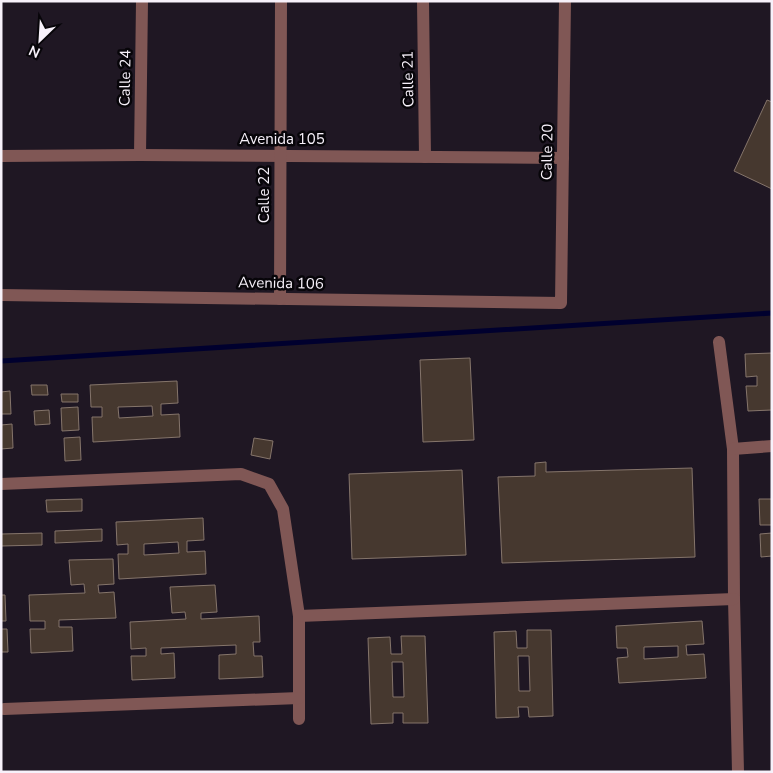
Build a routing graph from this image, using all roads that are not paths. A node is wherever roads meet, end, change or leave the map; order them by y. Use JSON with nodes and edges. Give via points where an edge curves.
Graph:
{"nodes":[{"id":1,"x":142,"y":1,"type":"edge"},
{"id":2,"x":281,"y":1,"type":"edge"},
{"id":3,"x":423,"y":1,"type":"edge"},
{"id":4,"x":565,"y":1,"type":"edge"},
{"id":5,"x":140,"y":155,"type":"junction"},
{"id":6,"x":1,"y":156,"type":"edge"},
{"id":7,"x":280,"y":156,"type":"junction"},
{"id":8,"x":425,"y":157,"type":"junction"},
{"id":9,"x":563,"y":158,"type":"junction"},
{"id":10,"x":1,"y":295,"type":"edge"},
{"id":11,"x":280,"y":299,"type":"junction"},
{"id":12,"x":561,"y":303,"type":"joint"},
{"id":13,"x":719,"y":342,"type":"dead end"},
{"id":14,"x":772,"y":446,"type":"edge"},
{"id":15,"x":733,"y":450,"type":"junction"},
{"id":16,"x":1,"y":484,"type":"edge"},
{"id":17,"x":734,"y":599,"type":"junction"},
{"id":18,"x":299,"y":616,"type":"junction"},
{"id":19,"x":299,"y":698,"type":"junction"},
{"id":20,"x":4,"y":709,"type":"dead end"},
{"id":21,"x":299,"y":719,"type":"dead end"},
{"id":22,"x":738,"y":772,"type":"edge"}],
"edges":[{"from":1,"to":5,"type":"street","name":"Calle 24"},
{"from":2,"to":7,"type":"street","name":"Calle 22"},
{"from":3,"to":8,"type":"street","name":"Calle 21"},
{"from":4,"to":9,"type":"street","name":"Calle 20"},
{"from":5,"to":6,"type":"street","name":"Avenida 105"},
{"from":5,"to":7,"type":"street","name":"Avenida 105"},
{"from":7,"to":8,"type":"street","name":"Avenida 105"},
{"from":7,"to":11,"type":"street","name":"Calle 22"},
{"from":8,"to":9,"type":"street","name":"Avenida 105"},
{"from":9,"to":12,"type":"street","name":"Calle 20"},
{"from":10,"to":11,"type":"street","name":"Avenida 106"},
{"from":11,"to":12,"type":"street","name":"Avenida 106"},
{"from":13,"to":15,"type":"street"},
{"from":14,"to":15,"type":"street"},
{"from":15,"to":17,"type":"street"},
{"from":16,"to":18,"type":"street","via":[[242,474],[270,484],[283,510]]},
{"from":17,"to":18,"type":"street"},
{"from":17,"to":22,"type":"street"},
{"from":18,"to":19,"type":"street"},
{"from":19,"to":20,"type":"street"},
{"from":19,"to":21,"type":"street"}]}
